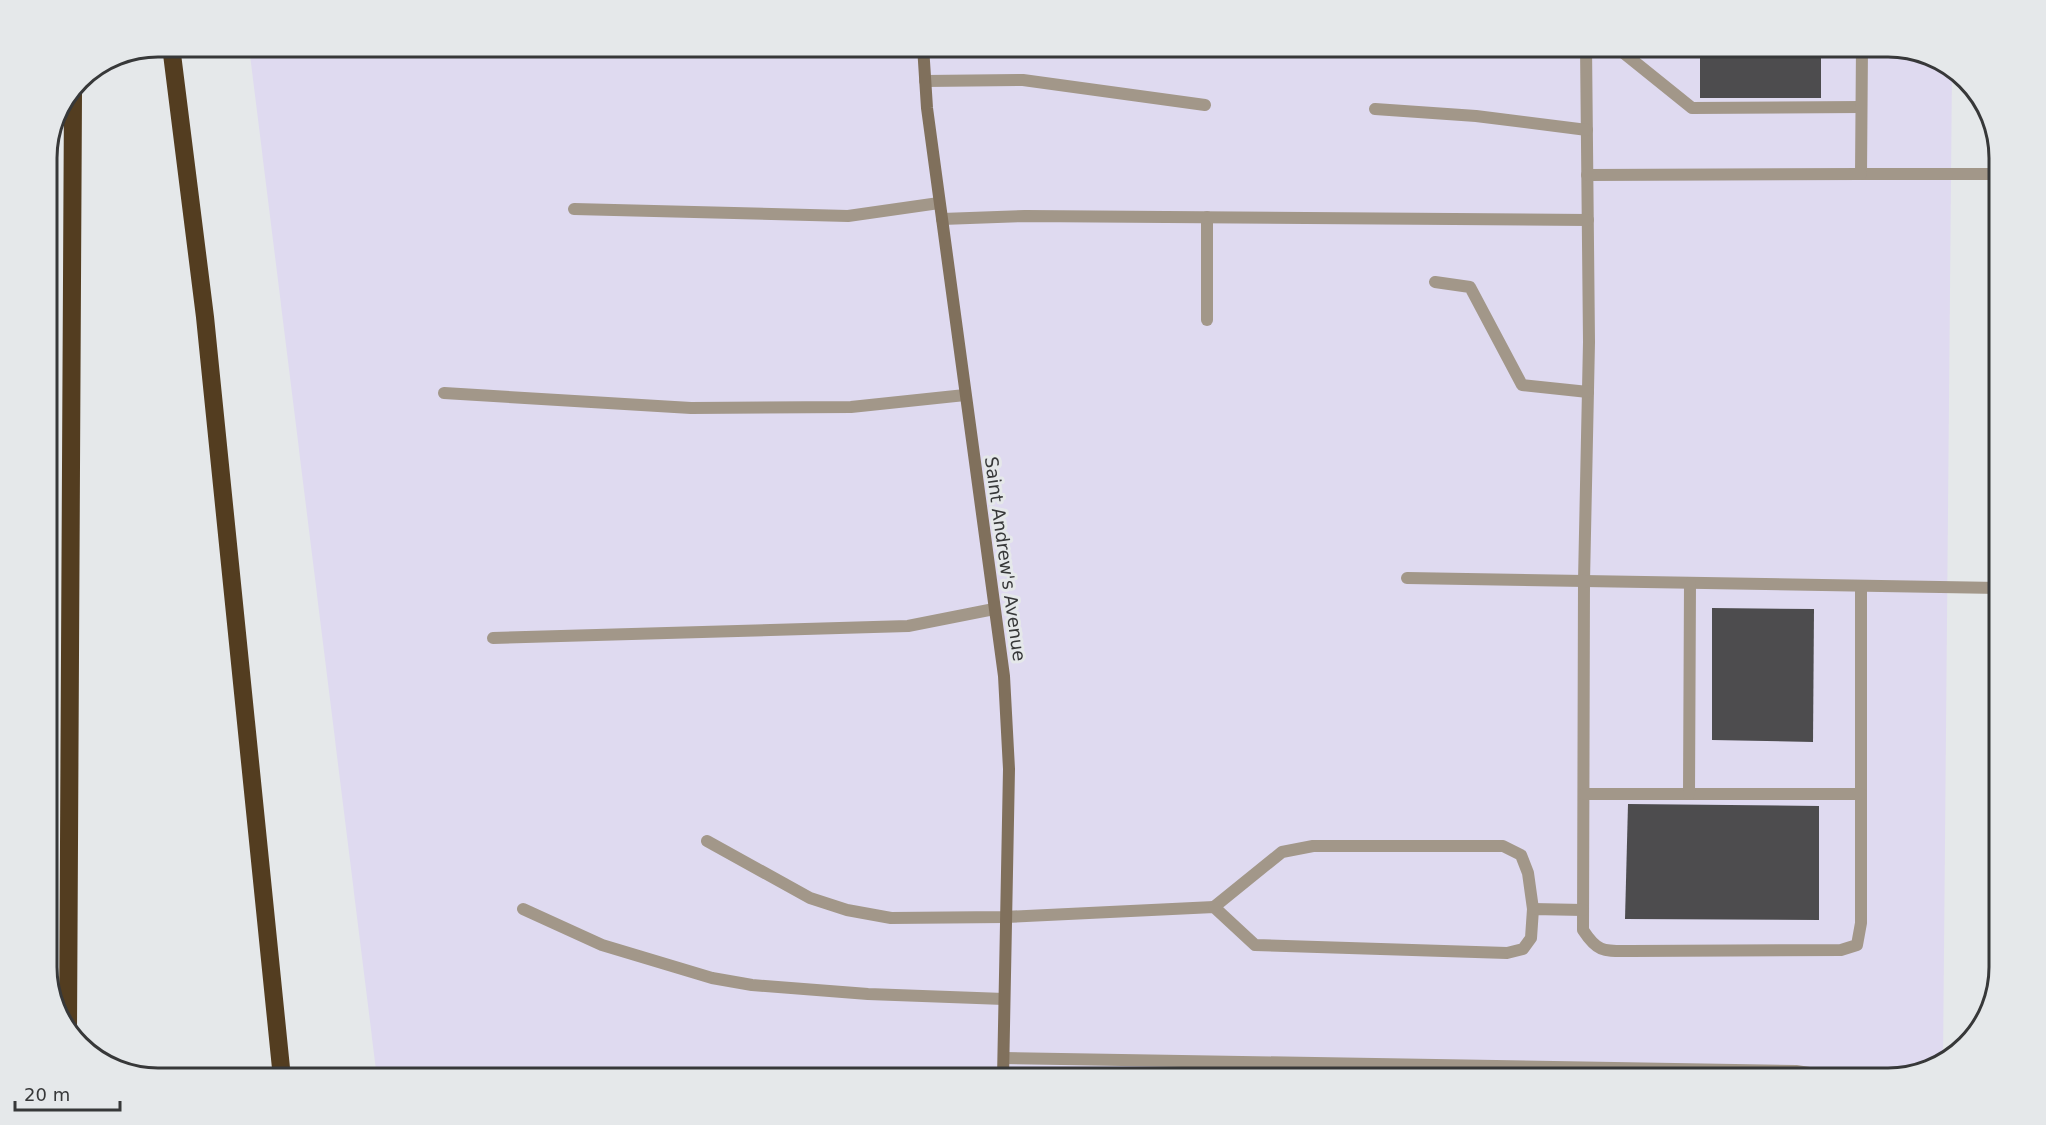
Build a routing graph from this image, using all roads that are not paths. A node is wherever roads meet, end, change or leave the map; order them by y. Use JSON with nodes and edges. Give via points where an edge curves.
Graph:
{"nodes":[{"id":1,"x":172,"y":57,"type":"edge"},
{"id":2,"x":924,"y":57,"type":"edge"},
{"id":3,"x":1586,"y":57,"type":"edge"},
{"id":4,"x":1629,"y":57,"type":"edge"},
{"id":5,"x":1862,"y":57,"type":"edge"},
{"id":6,"x":925,"y":81,"type":"junction"},
{"id":7,"x":73,"y":104,"type":"edge"},
{"id":8,"x":1205,"y":105,"type":"dead end"},
{"id":9,"x":1862,"y":107,"type":"junction"},
{"id":10,"x":1375,"y":108,"type":"dead end"},
{"id":11,"x":1587,"y":130,"type":"junction"},
{"id":12,"x":1861,"y":174,"type":"junction"},
{"id":13,"x":1989,"y":174,"type":"edge"},
{"id":14,"x":1587,"y":175,"type":"junction"},
{"id":15,"x":939,"y":202,"type":"junction"},
{"id":16,"x":574,"y":209,"type":"dead end"},
{"id":17,"x":1207,"y":217,"type":"junction"},
{"id":18,"x":942,"y":219,"type":"junction"},
{"id":19,"x":1588,"y":220,"type":"junction"},
{"id":20,"x":1435,"y":282,"type":"dead end"},
{"id":21,"x":1207,"y":320,"type":"dead end"},
{"id":22,"x":1588,"y":392,"type":"junction"},
{"id":23,"x":444,"y":393,"type":"dead end"},
{"id":24,"x":965,"y":395,"type":"junction"},
{"id":25,"x":1407,"y":578,"type":"dead end"},
{"id":26,"x":1584,"y":581,"type":"junction"},
{"id":27,"x":1690,"y":583,"type":"junction"},
{"id":28,"x":1862,"y":586,"type":"junction"},
{"id":29,"x":1989,"y":588,"type":"edge"},
{"id":30,"x":994,"y":609,"type":"junction"},
{"id":31,"x":493,"y":638,"type":"dead end"},
{"id":32,"x":1584,"y":794,"type":"junction"},
{"id":33,"x":1689,"y":794,"type":"junction"},
{"id":34,"x":1862,"y":794,"type":"junction"},
{"id":35,"x":707,"y":841,"type":"dead end"},
{"id":36,"x":1214,"y":908,"type":"junction"},
{"id":37,"x":524,"y":909,"type":"dead end"},
{"id":38,"x":1533,"y":909,"type":"junction"},
{"id":39,"x":1583,"y":910,"type":"junction"},
{"id":40,"x":1005,"y":917,"type":"junction"},
{"id":41,"x":1004,"y":999,"type":"junction"},
{"id":42,"x":68,"y":1014,"type":"edge"},
{"id":43,"x":1004,"y":1058,"type":"junction"},
{"id":44,"x":281,"y":1068,"type":"edge"},
{"id":45,"x":1004,"y":1068,"type":"edge"},
{"id":46,"x":1430,"y":1068,"type":"edge"}],
"edges":[{"from":1,"to":44,"type":"highway","via":[[205,317]]},
{"from":2,"to":6,"type":"street","name":"Saint Andrew's Avenue"},
{"from":3,"to":11,"type":"lane"},
{"from":4,"to":9,"type":"lane","via":[[1692,108]]},
{"from":5,"to":9,"type":"lane"},
{"from":6,"to":8,"type":"lane","via":[[1023,80]]},
{"from":6,"to":15,"type":"street","name":"Saint Andrew's Avenue"},
{"from":7,"to":42,"type":"highway"},
{"from":9,"to":12,"type":"lane"},
{"from":10,"to":11,"type":"lane"},
{"from":11,"to":14,"type":"lane"},
{"from":12,"to":13,"type":"lane"},
{"from":12,"to":14,"type":"lane"},
{"from":14,"to":19,"type":"lane"},
{"from":15,"to":16,"type":"lane","via":[[848,216]]},
{"from":15,"to":18,"type":"street","name":"Saint Andrew's Avenue"},
{"from":17,"to":18,"type":"lane"},
{"from":17,"to":19,"type":"lane"},
{"from":17,"to":21,"type":"lane"},
{"from":18,"to":24,"type":"street","name":"Saint Andrew's Avenue"},
{"from":19,"to":22,"type":"lane"},
{"from":20,"to":22,"type":"lane","via":[[1470,287],[1522,385]]},
{"from":22,"to":26,"type":"lane"},
{"from":23,"to":24,"type":"lane","via":[[691,408],[851,407]]},
{"from":24,"to":30,"type":"street","name":"Saint Andrew's Avenue"},
{"from":25,"to":26,"type":"lane"},
{"from":26,"to":27,"type":"lane"},
{"from":26,"to":32,"type":"lane"},
{"from":27,"to":28,"type":"lane"},
{"from":27,"to":33,"type":"lane"},
{"from":28,"to":29,"type":"lane"},
{"from":28,"to":34,"type":"lane"},
{"from":30,"to":31,"type":"lane","via":[[908,626]]},
{"from":30,"to":40,"type":"street","name":"Saint Andrew's Avenue","via":[[1004,676],[1009,769]]},
{"from":32,"to":33,"type":"lane"},
{"from":32,"to":39,"type":"lane"},
{"from":33,"to":34,"type":"lane"},
{"from":34,"to":39,"type":"lane","via":[[1862,923],[1857,945],[1841,950],[1603,951],[1593,945],[1583,930]]},
{"from":35,"to":40,"type":"lane","via":[[810,898],[847,910],[891,918]]},
{"from":36,"to":38,"type":"lane","via":[[1255,945],[1508,952],[1523,949],[1531,938]]},
{"from":36,"to":38,"type":"lane","via":[[1282,852],[1312,846],[1503,846],[1521,855]]},
{"from":36,"to":40,"type":"lane"},
{"from":37,"to":41,"type":"lane","via":[[602,945],[712,978],[868,994]]},
{"from":38,"to":39,"type":"lane"},
{"from":40,"to":41,"type":"street","name":"Saint Andrew's Avenue"},
{"from":41,"to":43,"type":"street","name":"Saint Andrew's Avenue"},
{"from":43,"to":45,"type":"street","name":"Saint Andrew's Avenue"},
{"from":43,"to":46,"type":"lane"}]}
